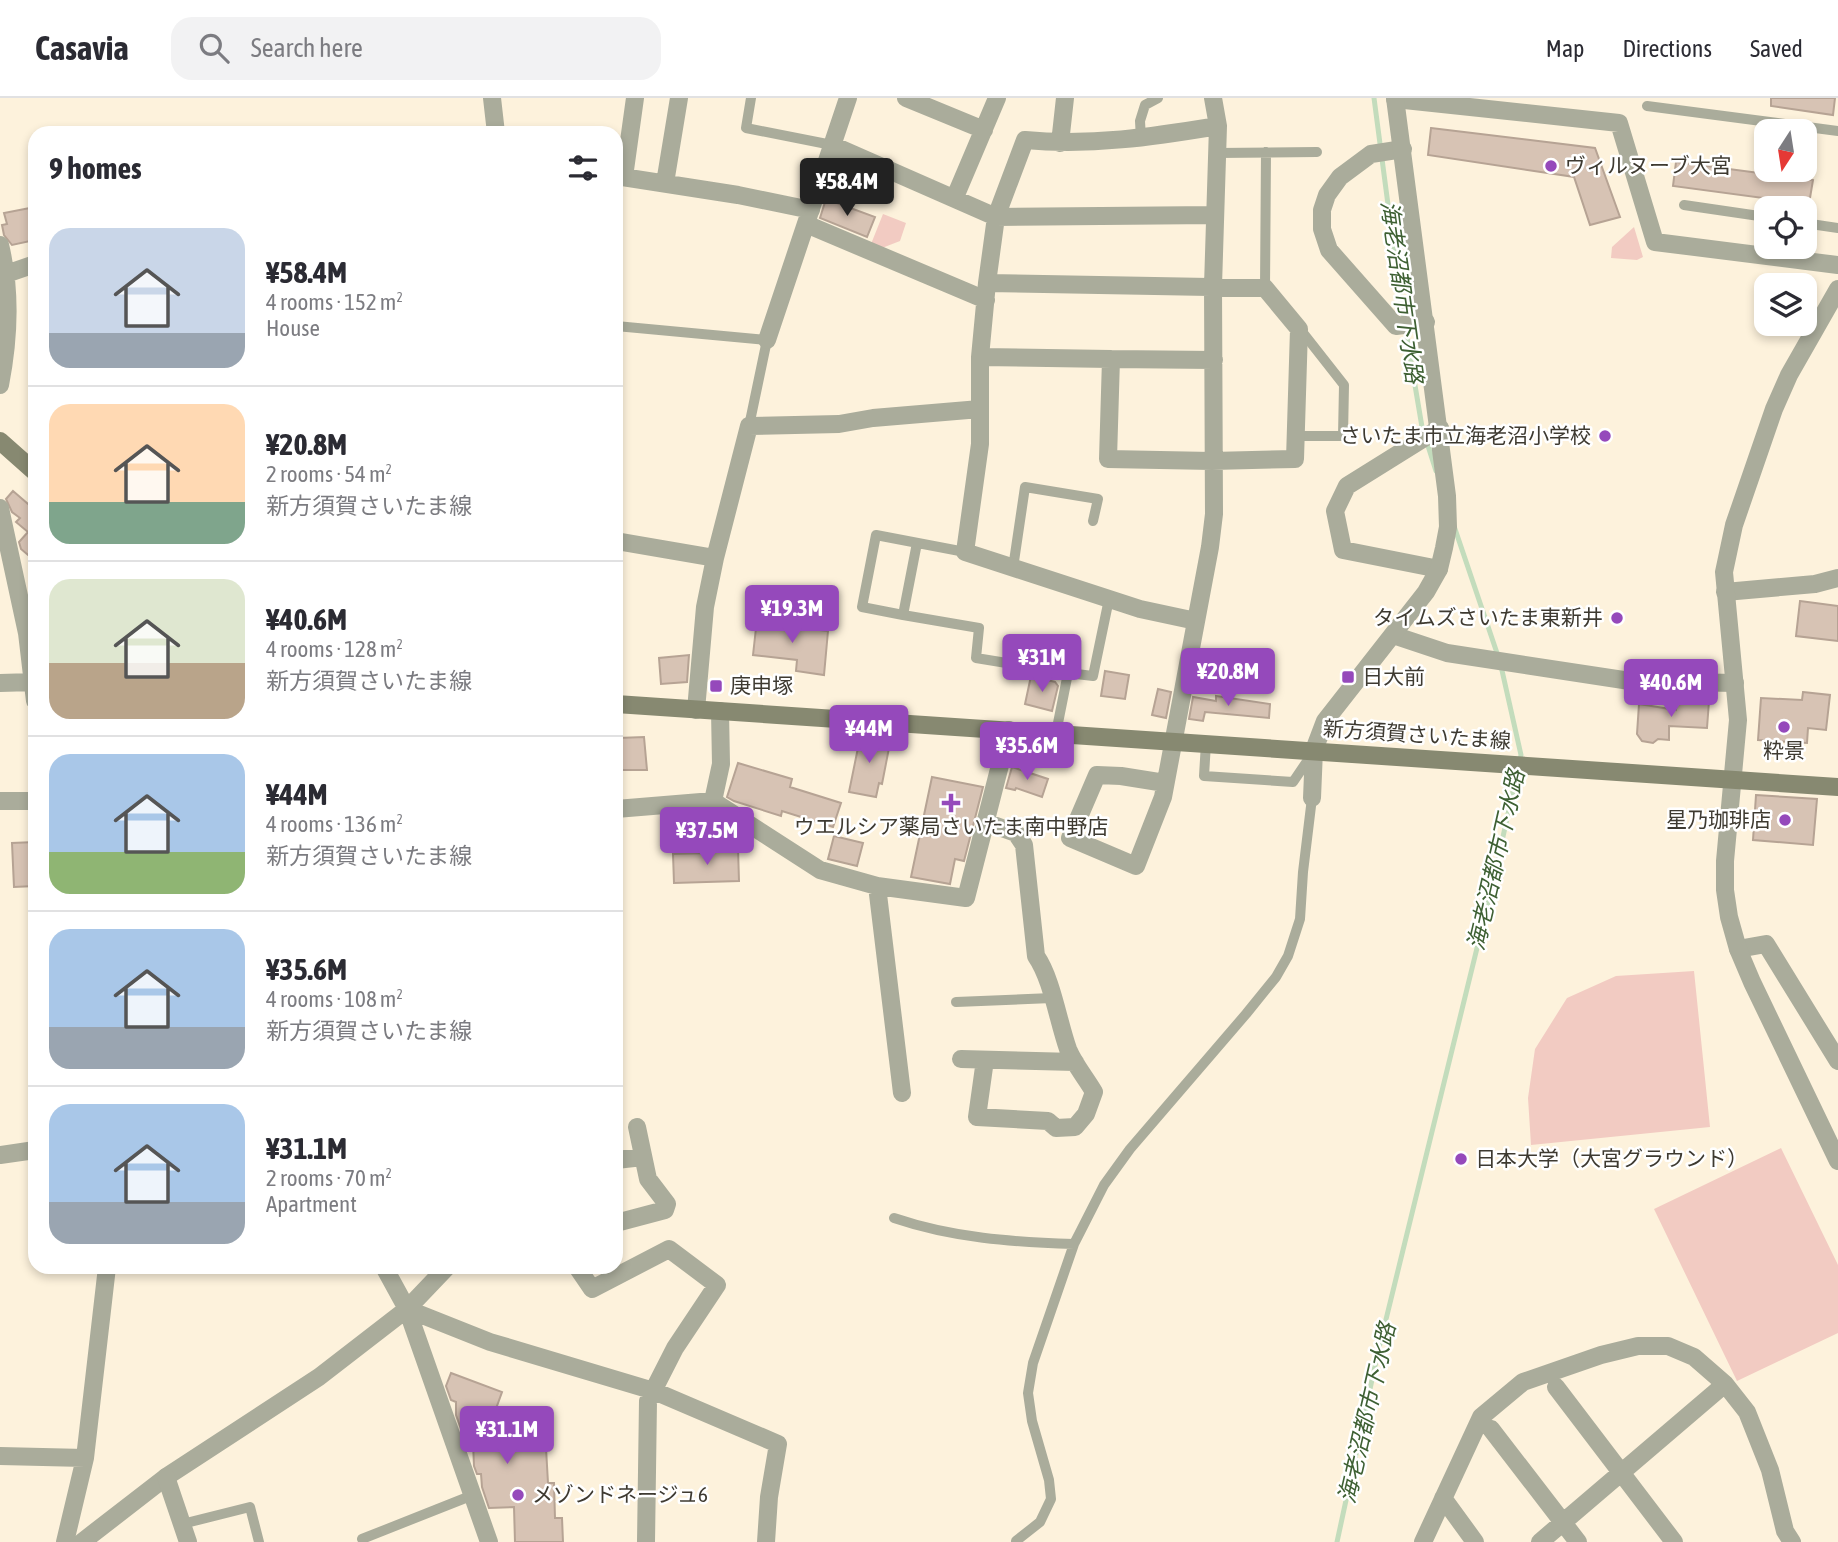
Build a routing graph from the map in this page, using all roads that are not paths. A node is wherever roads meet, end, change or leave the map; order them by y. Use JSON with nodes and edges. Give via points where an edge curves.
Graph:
{"nodes":[{"id":1,"x":492,"y":98,"type":"edge"},
{"id":2,"x":635,"y":98,"type":"edge"},
{"id":3,"x":679,"y":98,"type":"edge"},
{"id":4,"x":751,"y":98,"type":"edge"},
{"id":5,"x":848,"y":98,"type":"edge"},
{"id":6,"x":906,"y":98,"type":"edge"},
{"id":7,"x":997,"y":98,"type":"edge"},
{"id":8,"x":1065,"y":98,"type":"edge"},
{"id":9,"x":1158,"y":98,"type":"edge"},
{"id":10,"x":1213,"y":98,"type":"edge"},
{"id":11,"x":1395,"y":98,"type":"edge"},
{"id":12,"x":1647,"y":106,"type":"dead end"},
{"id":13,"x":495,"y":126,"type":"edge"},
{"id":14,"x":1218,"y":126,"type":"junction"},
{"id":15,"x":984,"y":130,"type":"junction"},
{"id":16,"x":1838,"y":131,"type":"edge"},
{"id":17,"x":1141,"y":139,"type":"junction"},
{"id":18,"x":1060,"y":143,"type":"junction"},
{"id":19,"x":831,"y":145,"type":"junction"},
{"id":20,"x":1403,"y":149,"type":"junction"},
{"id":21,"x":1266,"y":152,"type":"junction"},
{"id":22,"x":1317,"y":152,"type":"dead end"},
{"id":23,"x":1217,"y":153,"type":"junction"},
{"id":24,"x":623,"y":160,"type":"edge"},
{"id":25,"x":623,"y":176,"type":"edge"},
{"id":26,"x":664,"y":183,"type":"junction"},
{"id":27,"x":955,"y":197,"type":"junction"},
{"id":28,"x":1684,"y":205,"type":"dead end"},
{"id":29,"x":1215,"y":215,"type":"junction"},
{"id":30,"x":1754,"y":216,"type":"edge"},
{"id":31,"x":809,"y":217,"type":"junction"},
{"id":32,"x":996,"y":217,"type":"junction"},
{"id":33,"x":1817,"y":225,"type":"edge"},
{"id":34,"x":1838,"y":228,"type":"edge"},
{"id":35,"x":0,"y":244,"type":"edge"},
{"id":36,"x":1838,"y":265,"type":"edge"},
{"id":37,"x":28,"y":266,"type":"edge"},
{"id":38,"x":6,"y":274,"type":"junction"},
{"id":39,"x":1213,"y":286,"type":"junction"},
{"id":40,"x":1265,"y":288,"type":"junction"},
{"id":41,"x":1838,"y":289,"type":"edge"},
{"id":42,"x":986,"y":291,"type":"junction"},
{"id":43,"x":1426,"y":322,"type":"junction"},
{"id":44,"x":623,"y":327,"type":"edge"},
{"id":45,"x":1299,"y":329,"type":"junction"},
{"id":46,"x":767,"y":340,"type":"junction"},
{"id":47,"x":980,"y":357,"type":"junction"},
{"id":48,"x":1111,"y":359,"type":"junction"},
{"id":49,"x":1214,"y":360,"type":"junction"},
{"id":50,"x":0,"y":385,"type":"edge"},
{"id":51,"x":980,"y":409,"type":"junction"},
{"id":52,"x":749,"y":426,"type":"junction"},
{"id":53,"x":1440,"y":428,"type":"junction"},
{"id":54,"x":1296,"y":436,"type":"junction"},
{"id":55,"x":0,"y":442,"type":"edge"},
{"id":56,"x":1212,"y":461,"type":"junction"},
{"id":57,"x":28,"y":466,"type":"edge"},
{"id":58,"x":0,"y":508,"type":"edge"},
{"id":59,"x":1093,"y":522,"type":"dead end"},
{"id":60,"x":623,"y":542,"type":"edge"},
{"id":61,"x":916,"y":543,"type":"junction"},
{"id":62,"x":965,"y":552,"type":"junction"},
{"id":63,"x":715,"y":558,"type":"junction"},
{"id":64,"x":1013,"y":568,"type":"junction"},
{"id":65,"x":1439,"y":569,"type":"junction"},
{"id":66,"x":1838,"y":578,"type":"edge"},
{"id":67,"x":1725,"y":592,"type":"junction"},
{"id":68,"x":1109,"y":599,"type":"junction"},
{"id":69,"x":903,"y":615,"type":"junction"},
{"id":70,"x":1196,"y":621,"type":"junction"},
{"id":71,"x":1393,"y":635,"type":"junction"},
{"id":72,"x":28,"y":641,"type":"edge"},
{"id":73,"x":1068,"y":673,"type":"junction"},
{"id":74,"x":28,"y":682,"type":"edge"},
{"id":75,"x":0,"y":683,"type":"edge"},
{"id":76,"x":1735,"y":683,"type":"junction"},
{"id":77,"x":623,"y":705,"type":"edge"},
{"id":78,"x":696,"y":710,"type":"junction"},
{"id":79,"x":720,"y":711,"type":"junction"},
{"id":80,"x":1009,"y":730,"type":"junction"},
{"id":81,"x":1056,"y":733,"type":"junction"},
{"id":82,"x":1174,"y":740,"type":"junction"},
{"id":83,"x":1206,"y":743,"type":"junction"},
{"id":84,"x":1314,"y":750,"type":"junction"},
{"id":85,"x":1732,"y":779,"type":"junction"},
{"id":86,"x":1165,"y":783,"type":"junction"},
{"id":87,"x":1838,"y":787,"type":"edge"},
{"id":88,"x":1312,"y":798,"type":"joint"},
{"id":89,"x":0,"y":801,"type":"edge"},
{"id":90,"x":28,"y":801,"type":"edge"},
{"id":91,"x":713,"y":801,"type":"junction"},
{"id":92,"x":623,"y":808,"type":"edge"},
{"id":93,"x":985,"y":822,"type":"junction"},
{"id":94,"x":877,"y":886,"type":"junction"},
{"id":95,"x":1738,"y":949,"type":"junction"},
{"id":96,"x":1052,"y":998,"type":"junction"},
{"id":97,"x":956,"y":1002,"type":"dead end"},
{"id":98,"x":961,"y":1059,"type":"dead end"},
{"id":99,"x":985,"y":1060,"type":"junction"},
{"id":100,"x":1838,"y":1061,"type":"edge"},
{"id":101,"x":1075,"y":1062,"type":"junction"},
{"id":102,"x":902,"y":1093,"type":"dead end"},
{"id":103,"x":637,"y":1127,"type":"dead end"},
{"id":104,"x":28,"y":1151,"type":"edge"},
{"id":105,"x":0,"y":1155,"type":"edge"},
{"id":106,"x":643,"y":1157,"type":"junction"},
{"id":107,"x":623,"y":1159,"type":"edge"},
{"id":108,"x":1838,"y":1161,"type":"edge"},
{"id":109,"x":894,"y":1218,"type":"dead end"},
{"id":110,"x":623,"y":1221,"type":"edge"},
{"id":111,"x":1074,"y":1244,"type":"junction"},
{"id":112,"x":623,"y":1273,"type":"edge"},
{"id":113,"x":106,"y":1274,"type":"edge"},
{"id":114,"x":388,"y":1274,"type":"edge"},
{"id":115,"x":440,"y":1274,"type":"edge"},
{"id":116,"x":582,"y":1274,"type":"edge"},
{"id":117,"x":621,"y":1274,"type":"edge"},
{"id":118,"x":407,"y":1309,"type":"junction"},
{"id":119,"x":1725,"y":1384,"type":"junction"},
{"id":120,"x":1556,"y":1387,"type":"dead end"},
{"id":121,"x":654,"y":1391,"type":"junction"},
{"id":122,"x":1491,"y":1429,"type":"dead end"},
{"id":123,"x":0,"y":1457,"type":"edge"},
{"id":124,"x":85,"y":1458,"type":"junction"},
{"id":125,"x":1621,"y":1473,"type":"junction"},
{"id":126,"x":166,"y":1477,"type":"junction"},
{"id":127,"x":473,"y":1495,"type":"junction"},
{"id":128,"x":1443,"y":1498,"type":"junction"},
{"id":129,"x":1563,"y":1522,"type":"junction"},
{"id":130,"x":183,"y":1524,"type":"junction"},
{"id":131,"x":1783,"y":1538,"type":"edge"},
{"id":132,"x":362,"y":1539,"type":"dead end"},
{"id":133,"x":1016,"y":1541,"type":"edge"},
{"id":134,"x":65,"y":1542,"type":"edge"},
{"id":135,"x":82,"y":1542,"type":"edge"},
{"id":136,"x":188,"y":1542,"type":"edge"},
{"id":137,"x":259,"y":1542,"type":"edge"},
{"id":138,"x":489,"y":1542,"type":"edge"},
{"id":139,"x":646,"y":1542,"type":"edge"},
{"id":140,"x":766,"y":1542,"type":"edge"},
{"id":141,"x":1423,"y":1542,"type":"edge"},
{"id":142,"x":1475,"y":1542,"type":"edge"},
{"id":143,"x":1540,"y":1542,"type":"edge"},
{"id":144,"x":1578,"y":1542,"type":"edge"},
{"id":145,"x":1674,"y":1542,"type":"edge"}],
"edges":[{"from":1,"to":13,"type":"street"},
{"from":2,"to":24,"type":"street"},
{"from":3,"to":26,"type":"street"},
{"from":4,"to":19,"type":"lane","via":[[746,128]]},
{"from":5,"to":19,"type":"street"},
{"from":6,"to":15,"type":"street"},
{"from":7,"to":15,"type":"street"},
{"from":8,"to":18,"type":"street"},
{"from":9,"to":17,"type":"lane","via":[[1145,105]]},
{"from":10,"to":14,"type":"street"},
{"from":11,"to":20,"type":"street"},
{"from":11,"to":36,"type":"street","via":[[1619,122],[1655,242]]},
{"from":12,"to":16,"type":"lane"},
{"from":14,"to":17,"type":"street"},
{"from":14,"to":23,"type":"street"},
{"from":15,"to":27,"type":"street"},
{"from":17,"to":18,"type":"street"},
{"from":18,"to":32,"type":"street","via":[[1025,140]]},
{"from":19,"to":27,"type":"street"},
{"from":19,"to":31,"type":"street"},
{"from":20,"to":43,"type":"street"},
{"from":20,"to":43,"type":"street","via":[[1371,154],[1340,177],[1327,195],[1322,229],[1329,250],[1396,326]]},
{"from":21,"to":22,"type":"lane"},
{"from":21,"to":23,"type":"lane"},
{"from":21,"to":40,"type":"lane"},
{"from":23,"to":29,"type":"street"},
{"from":25,"to":26,"type":"street"},
{"from":26,"to":31,"type":"street","via":[[738,195]]},
{"from":27,"to":32,"type":"street"},
{"from":28,"to":30,"type":"lane"},
{"from":29,"to":32,"type":"street"},
{"from":29,"to":39,"type":"street"},
{"from":31,"to":42,"type":"street"},
{"from":31,"to":46,"type":"street"},
{"from":32,"to":42,"type":"street"},
{"from":33,"to":34,"type":"lane"},
{"from":35,"to":38,"type":"street"},
{"from":37,"to":38,"type":"street"},
{"from":38,"to":50,"type":"street","via":[[8,329]]},
{"from":39,"to":40,"type":"street"},
{"from":39,"to":42,"type":"street"},
{"from":39,"to":49,"type":"street"},
{"from":40,"to":45,"type":"street"},
{"from":41,"to":67,"type":"street","via":[[1789,375],[1763,439],[1731,535]]},
{"from":42,"to":47,"type":"street"},
{"from":43,"to":53,"type":"street"},
{"from":44,"to":46,"type":"lane"},
{"from":45,"to":54,"type":"street"},
{"from":45,"to":54,"type":"lane","via":[[1344,385],[1343,436]]},
{"from":46,"to":52,"type":"lane"},
{"from":47,"to":48,"type":"street"},
{"from":47,"to":51,"type":"street"},
{"from":48,"to":49,"type":"street"},
{"from":48,"to":56,"type":"street","via":[[1108,459]]},
{"from":49,"to":56,"type":"street"},
{"from":51,"to":52,"type":"street","via":[[839,424]]},
{"from":51,"to":62,"type":"street","via":[[980,444]]},
{"from":52,"to":63,"type":"street"},
{"from":53,"to":65,"type":"street","via":[[1448,527]]},
{"from":53,"to":65,"type":"street","via":[[1347,486],[1335,512],[1343,550]]},
{"from":54,"to":56,"type":"street","via":[[1295,459]]},
{"from":55,"to":57,"type":"main road"},
{"from":56,"to":70,"type":"street","via":[[1214,514]]},
{"from":58,"to":72,"type":"street"},
{"from":59,"to":64,"type":"lane","via":[[1098,499],[1024,487]]},
{"from":60,"to":63,"type":"street"},
{"from":61,"to":62,"type":"lane"},
{"from":61,"to":69,"type":"lane"},
{"from":61,"to":69,"type":"lane","via":[[876,535],[862,607]]},
{"from":62,"to":64,"type":"street"},
{"from":63,"to":78,"type":"street","via":[[705,607]]},
{"from":64,"to":68,"type":"street"},
{"from":65,"to":71,"type":"street"},
{"from":66,"to":67,"type":"street"},
{"from":67,"to":76,"type":"street"},
{"from":68,"to":70,"type":"street"},
{"from":68,"to":73,"type":"lane","via":[[1093,676]]},
{"from":69,"to":73,"type":"lane","via":[[979,628],[976,658]]},
{"from":70,"to":82,"type":"street"},
{"from":71,"to":76,"type":"street","via":[[1447,653],[1630,681]]},
{"from":71,"to":84,"type":"street","via":[[1325,721]]},
{"from":73,"to":81,"type":"lane"},
{"from":74,"to":75,"type":"street"},
{"from":76,"to":85,"type":"street","via":[[1738,720]]},
{"from":77,"to":78,"type":"main road","name":"新方須賀さいたま線"},
{"from":78,"to":79,"type":"main road","name":"新方須賀さいたま線"},
{"from":79,"to":80,"type":"main road","name":"新方須賀さいたま線"},
{"from":79,"to":91,"type":"street","via":[[721,764]]},
{"from":80,"to":81,"type":"main road","name":"新方須賀さいたま線"},
{"from":80,"to":93,"type":"street"},
{"from":81,"to":82,"type":"main road","name":"新方須賀さいたま線"},
{"from":82,"to":83,"type":"main road","name":"新方須賀さいたま線"},
{"from":82,"to":86,"type":"street"},
{"from":83,"to":84,"type":"main road","name":"新方須賀さいたま線"},
{"from":83,"to":84,"type":"lane","via":[[1204,776],[1293,782]]},
{"from":84,"to":85,"type":"main road","name":"新方須賀さいたま線"},
{"from":84,"to":88,"type":"street"},
{"from":85,"to":87,"type":"main road","name":"新方須賀さいたま線"},
{"from":85,"to":95,"type":"street","via":[[1725,890]]},
{"from":86,"to":86,"type":"street","via":[[1097,775],[1070,838],[1136,866]]},
{"from":88,"to":111,"type":"lane","via":[[1300,919],[1288,957],[1246,1014],[1130,1149],[1104,1185]]},
{"from":89,"to":90,"type":"street"},
{"from":91,"to":92,"type":"street"},
{"from":91,"to":94,"type":"street","via":[[820,870]]},
{"from":93,"to":94,"type":"street","via":[[966,898]]},
{"from":93,"to":96,"type":"street","via":[[1016,833],[1024,845],[1036,956],[1045,969]]},
{"from":94,"to":102,"type":"street"},
{"from":95,"to":100,"type":"street","via":[[1766,944]]},
{"from":95,"to":108,"type":"street"},
{"from":96,"to":97,"type":"lane"},
{"from":96,"to":101,"type":"street"},
{"from":98,"to":99,"type":"street"},
{"from":99,"to":101,"type":"street"},
{"from":99,"to":101,"type":"street","via":[[978,1117],[1048,1121],[1056,1128],[1075,1128],[1094,1092]]},
{"from":103,"to":106,"type":"street"},
{"from":104,"to":105,"type":"street"},
{"from":106,"to":107,"type":"street"},
{"from":106,"to":110,"type":"street","via":[[648,1179],[667,1204],[664,1210]]},
{"from":109,"to":111,"type":"lane","via":[[965,1237]]},
{"from":111,"to":133,"type":"lane","via":[[1033,1363],[1028,1393],[1051,1499],[1040,1522]]},
{"from":112,"to":121,"type":"street","via":[[669,1249],[717,1285],[675,1348]]},
{"from":113,"to":124,"type":"street"},
{"from":114,"to":118,"type":"street"},
{"from":115,"to":118,"type":"street"},
{"from":116,"to":117,"type":"street","via":[[592,1289]]},
{"from":118,"to":121,"type":"street","via":[[489,1342]]},
{"from":118,"to":126,"type":"street","via":[[319,1377]]},
{"from":118,"to":127,"type":"street"},
{"from":119,"to":125,"type":"street"},
{"from":119,"to":128,"type":"street","via":[[1693,1357],[1668,1346],[1638,1346],[1601,1355],[1523,1382],[1481,1417]]},
{"from":119,"to":131,"type":"street","via":[[1757,1433],[1770,1470]]},
{"from":120,"to":125,"type":"street"},
{"from":121,"to":139,"type":"street","via":[[648,1401]]},
{"from":121,"to":140,"type":"street","via":[[778,1444]]},
{"from":122,"to":129,"type":"street"},
{"from":123,"to":124,"type":"street"},
{"from":124,"to":134,"type":"street"},
{"from":125,"to":129,"type":"street"},
{"from":125,"to":145,"type":"street"},
{"from":126,"to":130,"type":"street"},
{"from":126,"to":135,"type":"street"},
{"from":127,"to":132,"type":"lane"},
{"from":127,"to":138,"type":"street"},
{"from":128,"to":141,"type":"street"},
{"from":128,"to":142,"type":"street"},
{"from":129,"to":143,"type":"street"},
{"from":129,"to":144,"type":"street"},
{"from":130,"to":136,"type":"street"},
{"from":130,"to":137,"type":"lane","via":[[250,1507]]}]}
